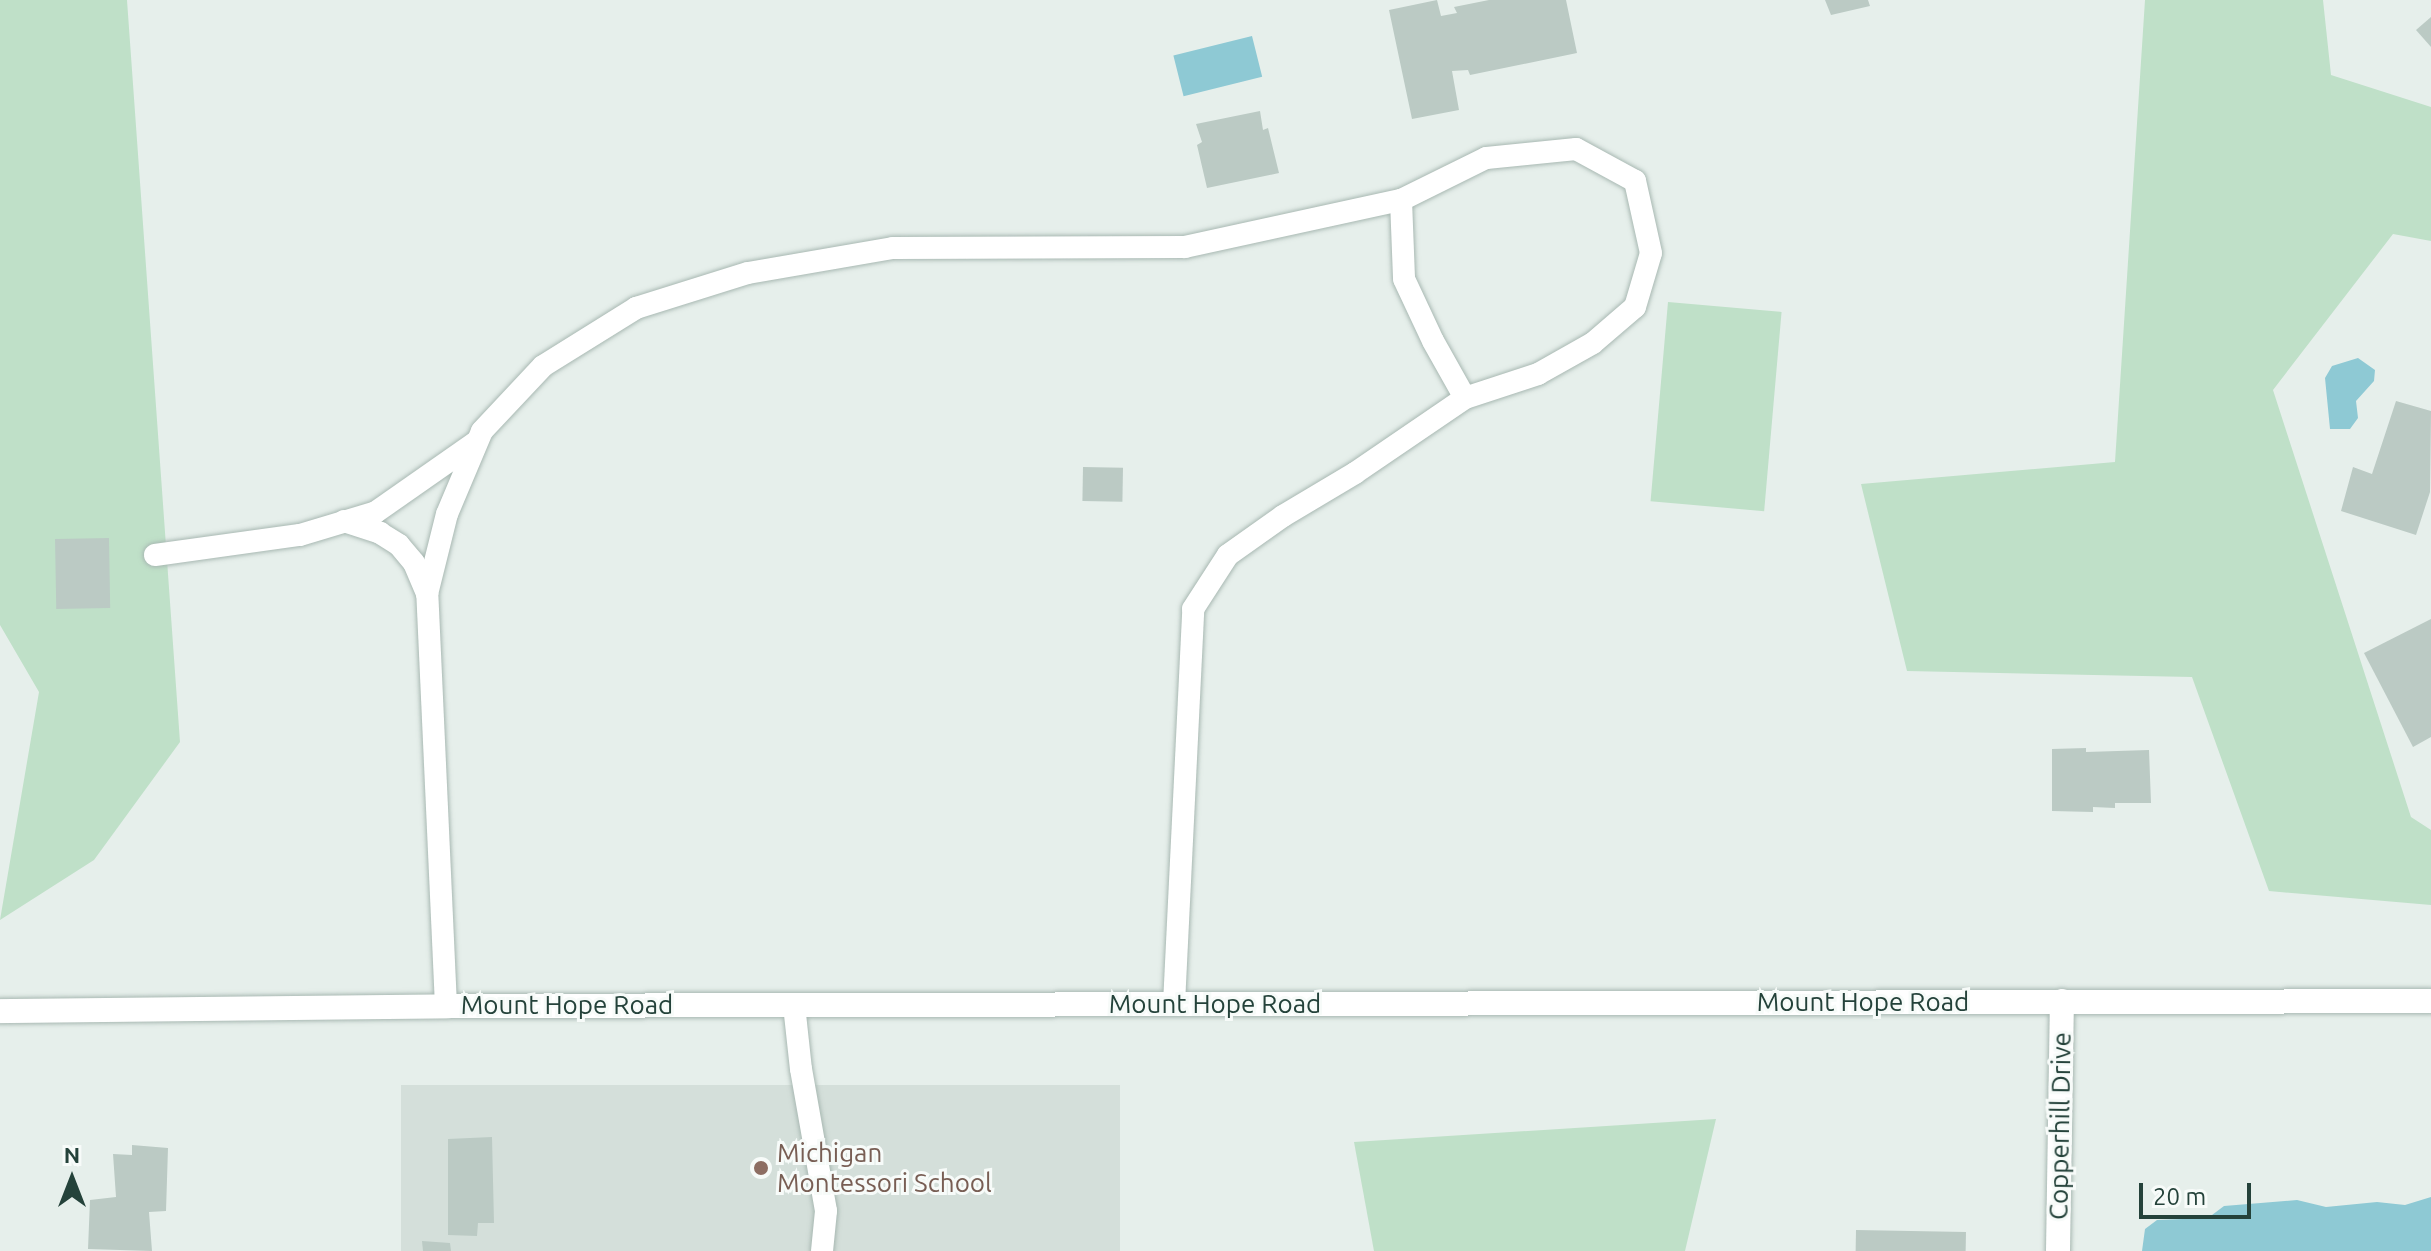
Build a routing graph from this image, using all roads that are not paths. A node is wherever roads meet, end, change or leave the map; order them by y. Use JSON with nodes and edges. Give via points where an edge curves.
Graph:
{"nodes":[{"id":1,"x":1401,"y":200,"type":"junction"},
{"id":2,"x":1465,"y":398,"type":"junction"},
{"id":3,"x":477,"y":442,"type":"junction"},
{"id":4,"x":344,"y":521,"type":"junction"},
{"id":5,"x":155,"y":555,"type":"dead end"},
{"id":6,"x":427,"y":594,"type":"junction"},
{"id":7,"x":2062,"y":1001,"type":"junction"},
{"id":8,"x":2431,"y":1001,"type":"edge"},
{"id":9,"x":1174,"y":1004,"type":"junction"},
{"id":10,"x":794,"y":1005,"type":"junction"},
{"id":11,"x":446,"y":1006,"type":"junction"},
{"id":12,"x":0,"y":1011,"type":"edge"},
{"id":13,"x":822,"y":1251,"type":"edge"},
{"id":14,"x":2058,"y":1251,"type":"edge"}],
"edges":[{"from":1,"to":2,"type":"lane","via":[[1404,279]]},
{"from":1,"to":2,"type":"lane","via":[[1486,158],[1576,149],[1635,181],[1651,253],[1635,307],[1593,343],[1538,374]]},
{"from":1,"to":3,"type":"lane","via":[[1185,247],[893,248],[748,273],[636,308],[543,366]]},
{"from":2,"to":9,"type":"lane","via":[[1228,555],[1193,609]]},
{"from":3,"to":4,"type":"lane","via":[[400,498]]},
{"from":3,"to":6,"type":"lane","via":[[447,514]]},
{"from":4,"to":5,"type":"lane","via":[[300,535]]},
{"from":4,"to":6,"type":"lane","via":[[399,545],[414,563]]},
{"from":6,"to":11,"type":"lane"},
{"from":7,"to":8,"type":"street","name":"Mount Hope Road"},
{"from":7,"to":9,"type":"street","name":"Mount Hope Road"},
{"from":7,"to":14,"type":"street","name":"Copperhill Drive"},
{"from":9,"to":10,"type":"street","name":"Mount Hope Road"},
{"from":10,"to":11,"type":"street","name":"Mount Hope Road"},
{"from":10,"to":13,"type":"lane","via":[[826,1211]]},
{"from":11,"to":12,"type":"street","name":"Mount Hope Road"}]}
